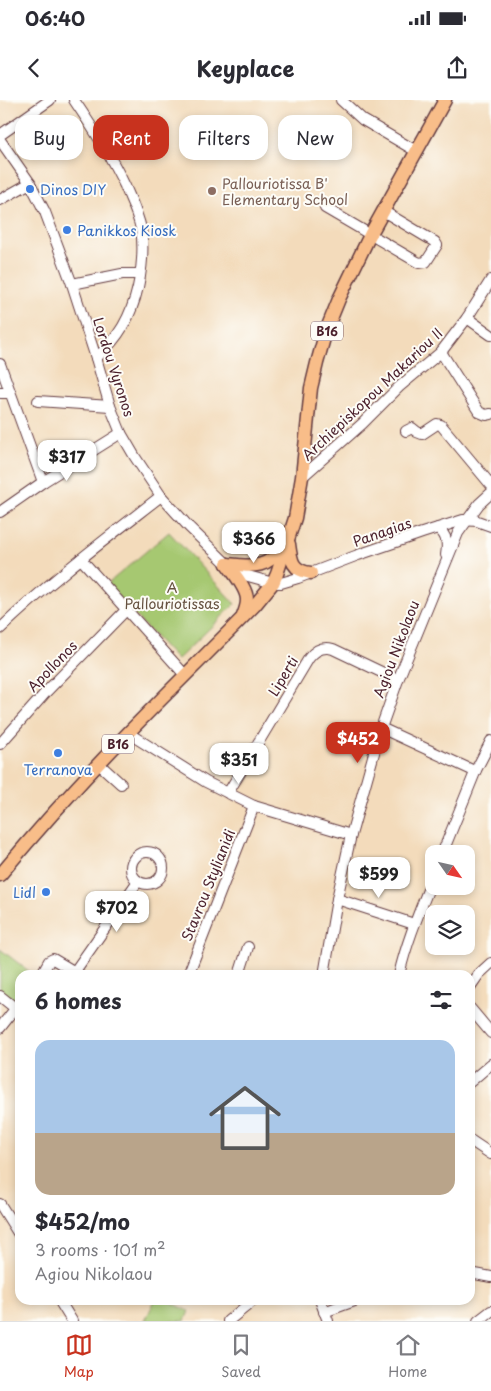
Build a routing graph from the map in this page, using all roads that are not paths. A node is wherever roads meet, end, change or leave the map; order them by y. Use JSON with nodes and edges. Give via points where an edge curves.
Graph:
{"nodes":[{"id":1,"x":50,"y":100,"type":"edge"},
{"id":2,"x":74,"y":100,"type":"edge"},
{"id":3,"x":340,"y":100,"type":"edge"},
{"id":4,"x":444,"y":100,"type":"edge"},
{"id":5,"x":0,"y":135,"type":"edge"},
{"id":6,"x":0,"y":140,"type":"edge"},
{"id":7,"x":416,"y":151,"type":"junction"},
{"id":8,"x":30,"y":183,"type":"junction"},
{"id":9,"x":0,"y":200,"type":"edge"},
{"id":10,"x":325,"y":208,"type":"dead end"},
{"id":11,"x":383,"y":211,"type":"junction"},
{"id":12,"x":370,"y":235,"type":"junction"},
{"id":13,"x":140,"y":274,"type":"junction"},
{"id":14,"x":491,"y":280,"type":"edge"},
{"id":15,"x":72,"y":284,"type":"junction"},
{"id":16,"x":467,"y":318,"type":"junction"},
{"id":17,"x":491,"y":335,"type":"edge"},
{"id":18,"x":442,"y":352,"type":"junction"},
{"id":19,"x":96,"y":358,"type":"junction"},
{"id":20,"x":0,"y":364,"type":"edge"},
{"id":21,"x":5,"y":393,"type":"edge"},
{"id":22,"x":38,"y":401,"type":"dead end"},
{"id":23,"x":110,"y":406,"type":"junction"},
{"id":24,"x":491,"y":414,"type":"edge"},
{"id":25,"x":406,"y":431,"type":"dead end"},
{"id":26,"x":121,"y":433,"type":"junction"},
{"id":27,"x":302,"y":477,"type":"junction"},
{"id":28,"x":43,"y":482,"type":"junction"},
{"id":29,"x":491,"y":484,"type":"edge"},
{"id":30,"x":491,"y":492,"type":"edge"},
{"id":31,"x":160,"y":496,"type":"junction"},
{"id":32,"x":0,"y":512,"type":"edge"},
{"id":33,"x":467,"y":520,"type":"junction"},
{"id":34,"x":491,"y":526,"type":"edge"},
{"id":35,"x":438,"y":528,"type":"junction"},
{"id":36,"x":288,"y":542,"type":"junction"},
{"id":37,"x":81,"y":559,"type":"junction"},
{"id":38,"x":227,"y":564,"type":"junction"},
{"id":39,"x":443,"y":568,"type":"junction"},
{"id":40,"x":311,"y":573,"type":"junction"},
{"id":41,"x":273,"y":583,"type":"junction"},
{"id":42,"x":127,"y":609,"type":"junction"},
{"id":43,"x":242,"y":619,"type":"junction"},
{"id":44,"x":0,"y":629,"type":"edge"},
{"id":45,"x":185,"y":675,"type":"junction"},
{"id":46,"x":398,"y":680,"type":"junction"},
{"id":47,"x":381,"y":728,"type":"junction"},
{"id":48,"x":128,"y":733,"type":"junction"},
{"id":49,"x":491,"y":741,"type":"edge"},
{"id":50,"x":0,"y":744,"type":"edge"},
{"id":51,"x":99,"y":764,"type":"junction"},
{"id":52,"x":476,"y":770,"type":"junction"},
{"id":53,"x":121,"y":784,"type":"dead end"},
{"id":54,"x":228,"y":793,"type":"junction"},
{"id":55,"x":254,"y":806,"type":"junction"},
{"id":56,"x":351,"y":835,"type":"junction"},
{"id":57,"x":446,"y":845,"type":"edge"},
{"id":58,"x":0,"y":875,"type":"edge"},
{"id":59,"x":138,"y":881,"type":"dead end"},
{"id":60,"x":426,"y":895,"type":"edge"},
{"id":61,"x":337,"y":899,"type":"junction"},
{"id":62,"x":414,"y":924,"type":"junction"},
{"id":63,"x":248,"y":947,"type":"dead end"},
{"id":64,"x":491,"y":963,"type":"edge"},
{"id":65,"x":44,"y":970,"type":"dead end"},
{"id":66,"x":73,"y":970,"type":"edge"},
{"id":67,"x":80,"y":970,"type":"edge"},
{"id":68,"x":190,"y":970,"type":"edge"},
{"id":69,"x":241,"y":970,"type":"edge"},
{"id":70,"x":325,"y":970,"type":"edge"},
{"id":71,"x":400,"y":970,"type":"edge"},
{"id":72,"x":475,"y":980,"type":"edge"},
{"id":73,"x":0,"y":996,"type":"edge"},
{"id":74,"x":15,"y":1008,"type":"edge"},
{"id":75,"x":15,"y":1013,"type":"edge"},
{"id":76,"x":475,"y":1014,"type":"edge"},
{"id":77,"x":0,"y":1028,"type":"edge"},
{"id":78,"x":491,"y":1033,"type":"edge"},
{"id":79,"x":491,"y":1064,"type":"edge"},
{"id":80,"x":475,"y":1078,"type":"edge"},
{"id":81,"x":475,"y":1143,"type":"edge"},
{"id":82,"x":491,"y":1154,"type":"edge"},
{"id":83,"x":0,"y":1204,"type":"edge"},
{"id":84,"x":15,"y":1228,"type":"edge"},
{"id":85,"x":475,"y":1275,"type":"edge"},
{"id":86,"x":491,"y":1277,"type":"edge"},
{"id":87,"x":62,"y":1305,"type":"edge"},
{"id":88,"x":248,"y":1305,"type":"edge"},
{"id":89,"x":347,"y":1305,"type":"edge"},
{"id":90,"x":491,"y":1312,"type":"edge"},
{"id":91,"x":326,"y":1316,"type":"edge"},
{"id":92,"x":72,"y":1321,"type":"edge"},
{"id":93,"x":228,"y":1321,"type":"edge"},
{"id":94,"x":478,"y":1321,"type":"edge"}],
"edges":[{"from":1,"to":5,"type":"street"},
{"from":2,"to":13,"type":"street","via":[[115,164],[138,218],[142,249]]},
{"from":3,"to":7,"type":"street","via":[[363,120]]},
{"from":4,"to":7,"type":"main road","number":"B16"},
{"from":6,"to":8,"type":"street","name":"Lordou Vyronos"},
{"from":7,"to":11,"type":"main road","number":"B16"},
{"from":8,"to":9,"type":"street"},
{"from":8,"to":15,"type":"street","name":"Lordou Vyronos","via":[[45,212]]},
{"from":10,"to":12,"type":"street"},
{"from":11,"to":12,"type":"main road","number":"B16"},
{"from":11,"to":12,"type":"street","via":[[434,240],[437,245],[426,262],[419,262]]},
{"from":12,"to":27,"type":"main road","number":"B16","via":[[326,331],[309,402]]},
{"from":13,"to":15,"type":"street","via":[[122,274]]},
{"from":13,"to":19,"type":"street","via":[[129,316],[109,347]]},
{"from":14,"to":16,"type":"street","name":"Archiepiskopou Makariou II"},
{"from":15,"to":19,"type":"street","name":"Lordou Vyronos"},
{"from":16,"to":17,"type":"street"},
{"from":16,"to":18,"type":"street","name":"Archiepiskopou Makariou II"},
{"from":18,"to":24,"type":"street","via":[[479,412]]},
{"from":18,"to":27,"type":"street","name":"Archiepiskopou Makariou II","via":[[399,387]]},
{"from":19,"to":23,"type":"street","name":"Lordou Vyronos"},
{"from":20,"to":21,"type":"street"},
{"from":21,"to":28,"type":"street"},
{"from":22,"to":23,"type":"street"},
{"from":23,"to":26,"type":"street","name":"Lordou Vyronos"},
{"from":25,"to":29,"type":"street","via":[[412,428],[422,434],[437,424],[441,425]]},
{"from":26,"to":28,"type":"street"},
{"from":26,"to":31,"type":"street","name":"Lordou Vyronos"},
{"from":27,"to":36,"type":"main road","number":"B16"},
{"from":28,"to":32,"type":"street"},
{"from":30,"to":33,"type":"street"},
{"from":31,"to":37,"type":"street"},
{"from":31,"to":38,"type":"street","name":"Lordou Vyronos"},
{"from":33,"to":34,"type":"street"},
{"from":33,"to":35,"type":"street","name":"Panagias"},
{"from":33,"to":39,"type":"street","name":"Agiou Nikolaou"},
{"from":35,"to":39,"type":"street","name":"Agiou Nikolaou","via":[[447,539]]},
{"from":35,"to":40,"type":"street","name":"Panagias"},
{"from":36,"to":38,"type":"main road","via":[[266,563],[252,566]]},
{"from":36,"to":40,"type":"main road","via":[[294,565]]},
{"from":36,"to":41,"type":"main road","number":"B16"},
{"from":37,"to":42,"type":"street"},
{"from":37,"to":44,"type":"street"},
{"from":38,"to":41,"type":"street","name":"Lordou Vyronos","via":[[248,576]]},
{"from":38,"to":43,"type":"main road","via":[[247,597]]},
{"from":39,"to":46,"type":"street","name":"Agiou Nikolaou"},
{"from":40,"to":41,"type":"street","name":"Panagias"},
{"from":41,"to":43,"type":"main road","number":"B16"},
{"from":42,"to":45,"type":"street"},
{"from":42,"to":50,"type":"street","name":"Apollonos"},
{"from":43,"to":45,"type":"main road","number":"B16"},
{"from":45,"to":48,"type":"main road","number":"B16"},
{"from":46,"to":47,"type":"street","name":"Agiou Nikolaou"},
{"from":46,"to":54,"type":"street","name":"Liperti","via":[[333,649],[317,650],[309,658]]},
{"from":47,"to":52,"type":"street"},
{"from":47,"to":56,"type":"street","name":"Agiou Nikolaou"},
{"from":48,"to":51,"type":"main road","number":"B16"},
{"from":48,"to":54,"type":"street"},
{"from":49,"to":52,"type":"street"},
{"from":51,"to":53,"type":"street"},
{"from":51,"to":58,"type":"main road","number":"B16"},
{"from":52,"to":57,"type":"street"},
{"from":54,"to":55,"type":"street"},
{"from":55,"to":56,"type":"street"},
{"from":55,"to":68,"type":"street","name":"Stavrou Stylianidi"},
{"from":56,"to":61,"type":"street","name":"Agiou Nikolaou"},
{"from":59,"to":67,"type":"street"},
{"from":60,"to":62,"type":"street"},
{"from":61,"to":62,"type":"street"},
{"from":61,"to":70,"type":"street","name":"Agiou Nikolaou"},
{"from":62,"to":71,"type":"street"},
{"from":63,"to":69,"type":"street"},
{"from":64,"to":72,"type":"street"},
{"from":65,"to":66,"type":"street","via":[[54,959]]},
{"from":73,"to":74,"type":"street"},
{"from":75,"to":77,"type":"street"},
{"from":76,"to":78,"type":"street"},
{"from":79,"to":80,"type":"street"},
{"from":81,"to":82,"type":"street"},
{"from":83,"to":84,"type":"street"},
{"from":85,"to":86,"type":"street"},
{"from":87,"to":92,"type":"street"},
{"from":88,"to":93,"type":"street"},
{"from":89,"to":91,"type":"street"},
{"from":90,"to":94,"type":"street"}]}
